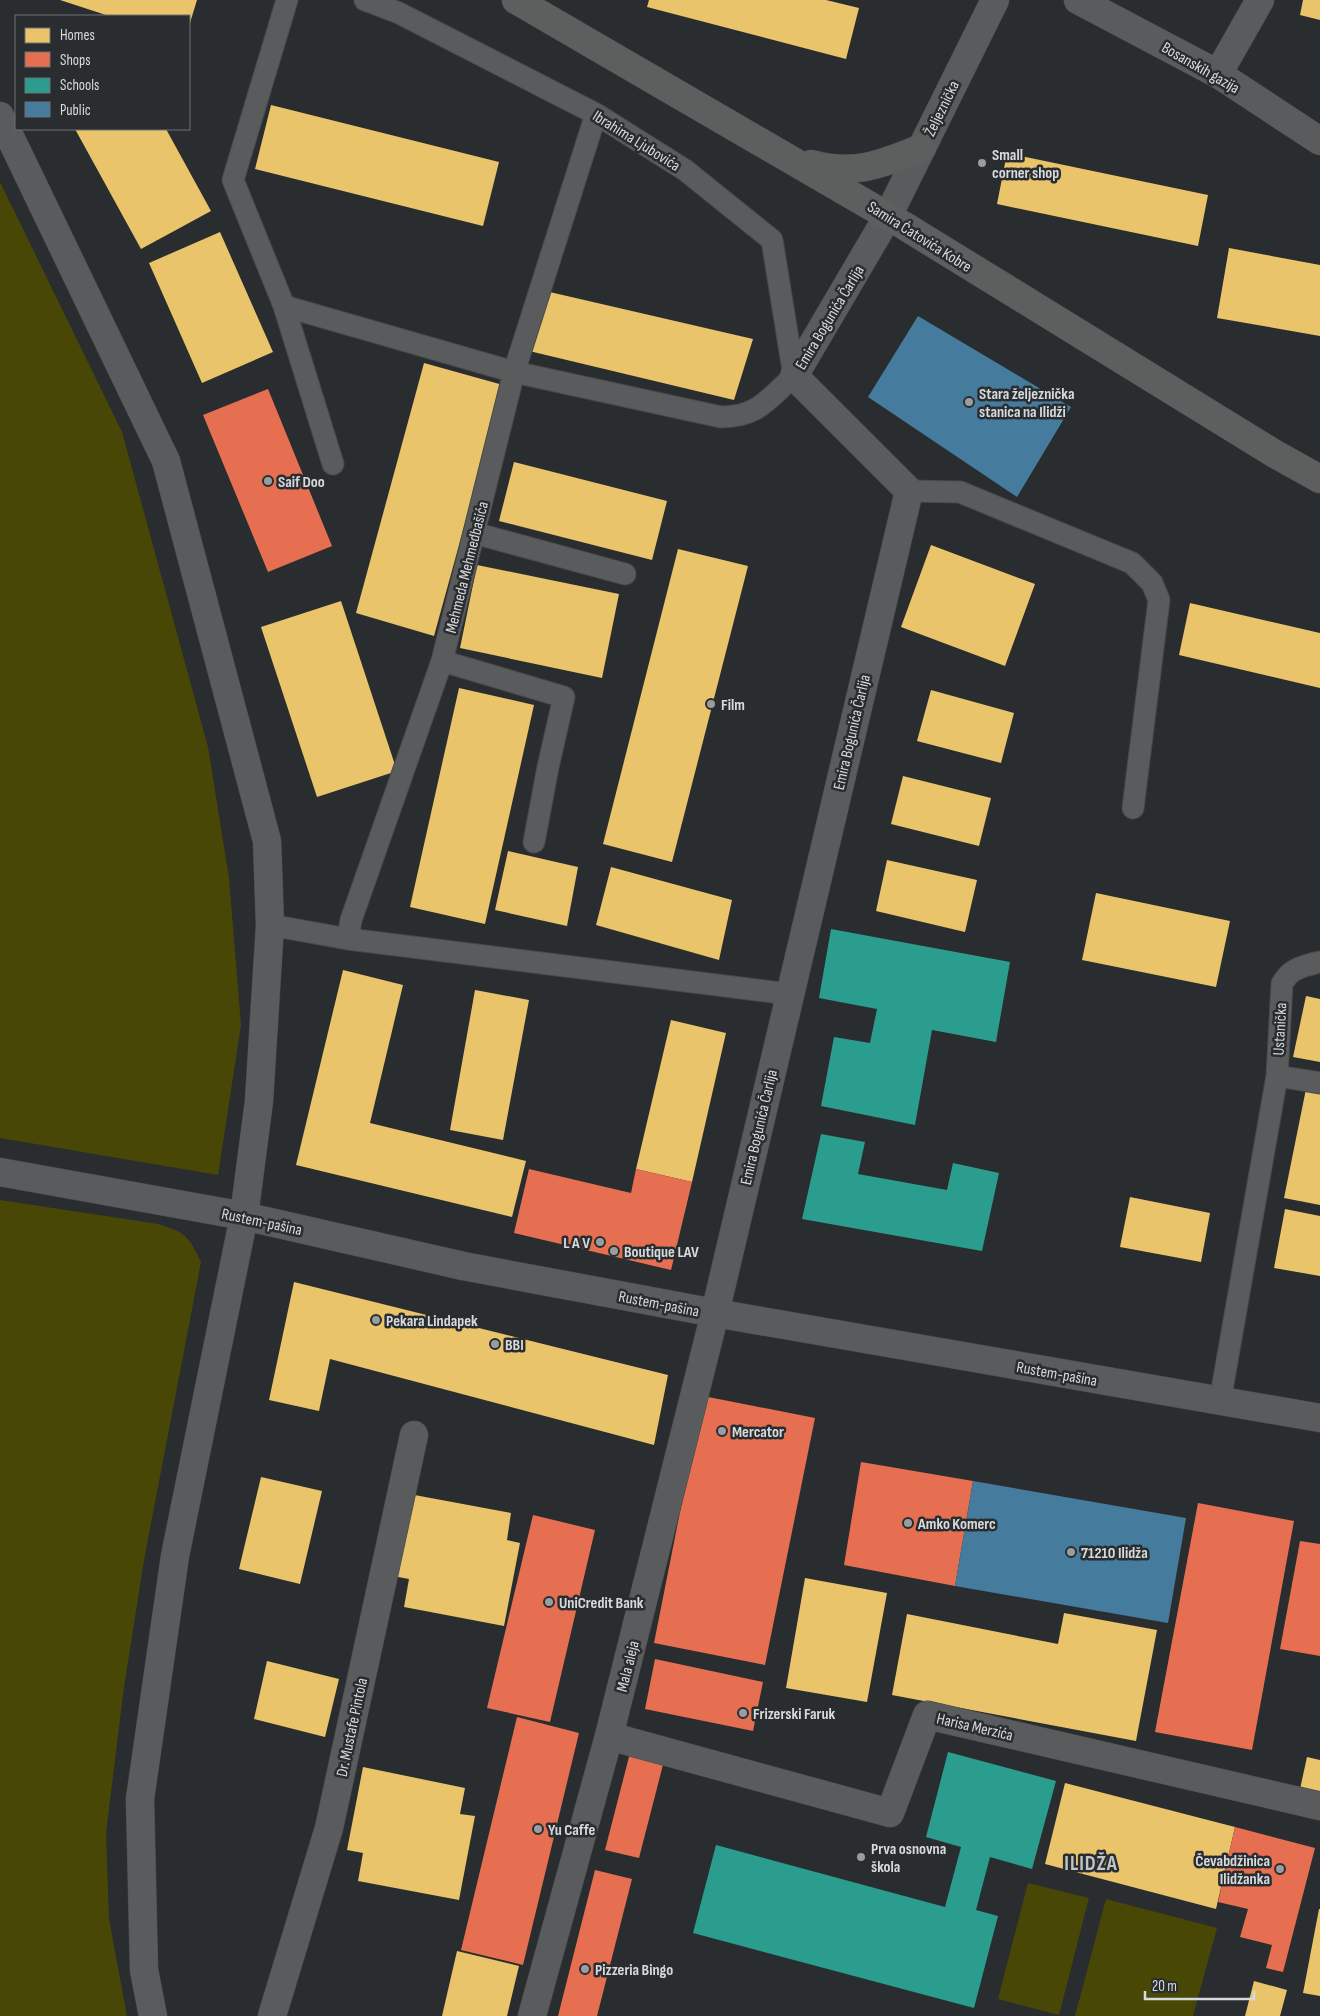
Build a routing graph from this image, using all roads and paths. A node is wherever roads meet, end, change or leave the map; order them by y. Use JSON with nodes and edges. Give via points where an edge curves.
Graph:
{"nodes":[{"id":1,"x":287,"y":0,"type":"edge"},
{"id":2,"x":366,"y":0,"type":"edge"},
{"id":3,"x":516,"y":0,"type":"edge"},
{"id":4,"x":995,"y":0,"type":"edge"},
{"id":5,"x":1078,"y":0,"type":"edge"},
{"id":6,"x":1260,"y":0,"type":"edge"},
{"id":7,"x":1218,"y":74,"type":"junction"},
{"id":8,"x":596,"y":114,"type":"junction"},
{"id":9,"x":0,"y":116,"type":"edge"},
{"id":10,"x":1320,"y":141,"type":"edge"},
{"id":11,"x":922,"y":148,"type":"junction"},
{"id":12,"x":790,"y":159,"type":"junction"},
{"id":13,"x":888,"y":216,"type":"junction"},
{"id":14,"x":284,"y":306,"type":"junction"},
{"id":15,"x":514,"y":372,"type":"junction"},
{"id":16,"x":794,"y":376,"type":"junction"},
{"id":17,"x":333,"y":464,"type":"dead end"},
{"id":18,"x":1320,"y":479,"type":"edge"},
{"id":19,"x":909,"y":490,"type":"junction"},
{"id":20,"x":474,"y":533,"type":"junction"},
{"id":21,"x":625,"y":574,"type":"dead end"},
{"id":22,"x":442,"y":661,"type":"junction"},
{"id":23,"x":1134,"y":808,"type":"dead end"},
{"id":24,"x":534,"y":842,"type":"dead end"},
{"id":25,"x":270,"y":925,"type":"junction"},
{"id":26,"x":348,"y":939,"type":"junction"},
{"id":27,"x":1320,"y":962,"type":"edge"},
{"id":28,"x":789,"y":994,"type":"junction"},
{"id":29,"x":1276,"y":1076,"type":"junction"},
{"id":30,"x":1320,"y":1083,"type":"edge"},
{"id":31,"x":0,"y":1172,"type":"edge"},
{"id":32,"x":244,"y":1216,"type":"junction"},
{"id":33,"x":715,"y":1314,"type":"junction"},
{"id":34,"x":1220,"y":1401,"type":"junction"},
{"id":35,"x":1320,"y":1418,"type":"edge"},
{"id":36,"x":414,"y":1435,"type":"dead end"},
{"id":37,"x":609,"y":1736,"type":"junction"},
{"id":38,"x":1320,"y":1806,"type":"edge"},
{"id":39,"x":153,"y":2016,"type":"edge"},
{"id":40,"x":272,"y":2016,"type":"edge"},
{"id":41,"x":532,"y":2016,"type":"edge"}],
"edges":[{"from":1,"to":14,"type":"lane","via":[[233,180]]},
{"from":2,"to":8,"type":"lane","name":"Ibrahima Ljubovića"},
{"from":3,"to":12,"type":"main road","name":"Samira Ćatovića Kobre"},
{"from":4,"to":11,"type":"street","name":"Željeznička"},
{"from":5,"to":7,"type":"street","name":"Bosanskih gazija"},
{"from":6,"to":7,"type":"street"},
{"from":7,"to":10,"type":"street","name":"Bosanskih gazija"},
{"from":8,"to":15,"type":"lane","name":"Mehmeda Mehmedbašića"},
{"from":8,"to":16,"type":"lane","name":"Ibrahima Ljubovića","via":[[685,170],[772,240]]},
{"from":9,"to":25,"type":"street","via":[[166,461],[266,841]]},
{"from":11,"to":12,"type":"main road","via":[[884,164],[862,169],[831,170]]},
{"from":11,"to":13,"type":"street","name":"Željeznička"},
{"from":12,"to":13,"type":"main road","name":"Samira Ćatovića Kobre"},
{"from":13,"to":16,"type":"street","name":"Emira Bogunića Čarlija"},
{"from":13,"to":18,"type":"main road","name":"Samira Ćatovića Kobre"},
{"from":14,"to":15,"type":"lane"},
{"from":14,"to":17,"type":"lane"},
{"from":15,"to":16,"type":"lane","via":[[721,417],[740,417],[757,410]]},
{"from":15,"to":20,"type":"lane","name":"Mehmeda Mehmedbašića"},
{"from":16,"to":19,"type":"street","name":"Emira Bogunića Čarlija"},
{"from":19,"to":23,"type":"lane","via":[[960,492],[1132,563],[1152,583],[1160,600]]},
{"from":19,"to":28,"type":"street","name":"Emira Bogunića Čarlija"},
{"from":20,"to":21,"type":"lane"},
{"from":20,"to":22,"type":"lane","name":"Mehmeda Mehmedbašića"},
{"from":22,"to":24,"type":"lane","via":[[564,697]]},
{"from":22,"to":26,"type":"lane","name":"Mehmeda Mehmedbašića","via":[[351,920]]},
{"from":25,"to":26,"type":"lane"},
{"from":25,"to":32,"type":"street","via":[[259,1101]]},
{"from":26,"to":28,"type":"lane"},
{"from":27,"to":29,"type":"lane","name":"Ustanička","via":[[1298,967],[1287,975],[1282,984]]},
{"from":28,"to":33,"type":"street","name":"Emira Bogunića Čarlija"},
{"from":29,"to":30,"type":"lane","name":"Ustanička"},
{"from":29,"to":34,"type":"lane"},
{"from":31,"to":32,"type":"street","name":"Rustem-pašina"},
{"from":32,"to":33,"type":"street","name":"Rustem-pašina","via":[[463,1266]]},
{"from":32,"to":39,"type":"street","via":[[175,1556],[140,1799],[144,1970]]},
{"from":33,"to":34,"type":"street","name":"Rustem-pašina"},
{"from":33,"to":37,"type":"street","name":"Mala aleja"},
{"from":34,"to":35,"type":"street","name":"Rustem-pašina"},
{"from":36,"to":40,"type":"street","name":"Dr. Mustafe Pintola","via":[[329,1828]]},
{"from":37,"to":38,"type":"street","name":"Harisa Merzića","via":[[890,1813],[927,1715]]},
{"from":37,"to":41,"type":"street","name":"Mala aleja"}]}
